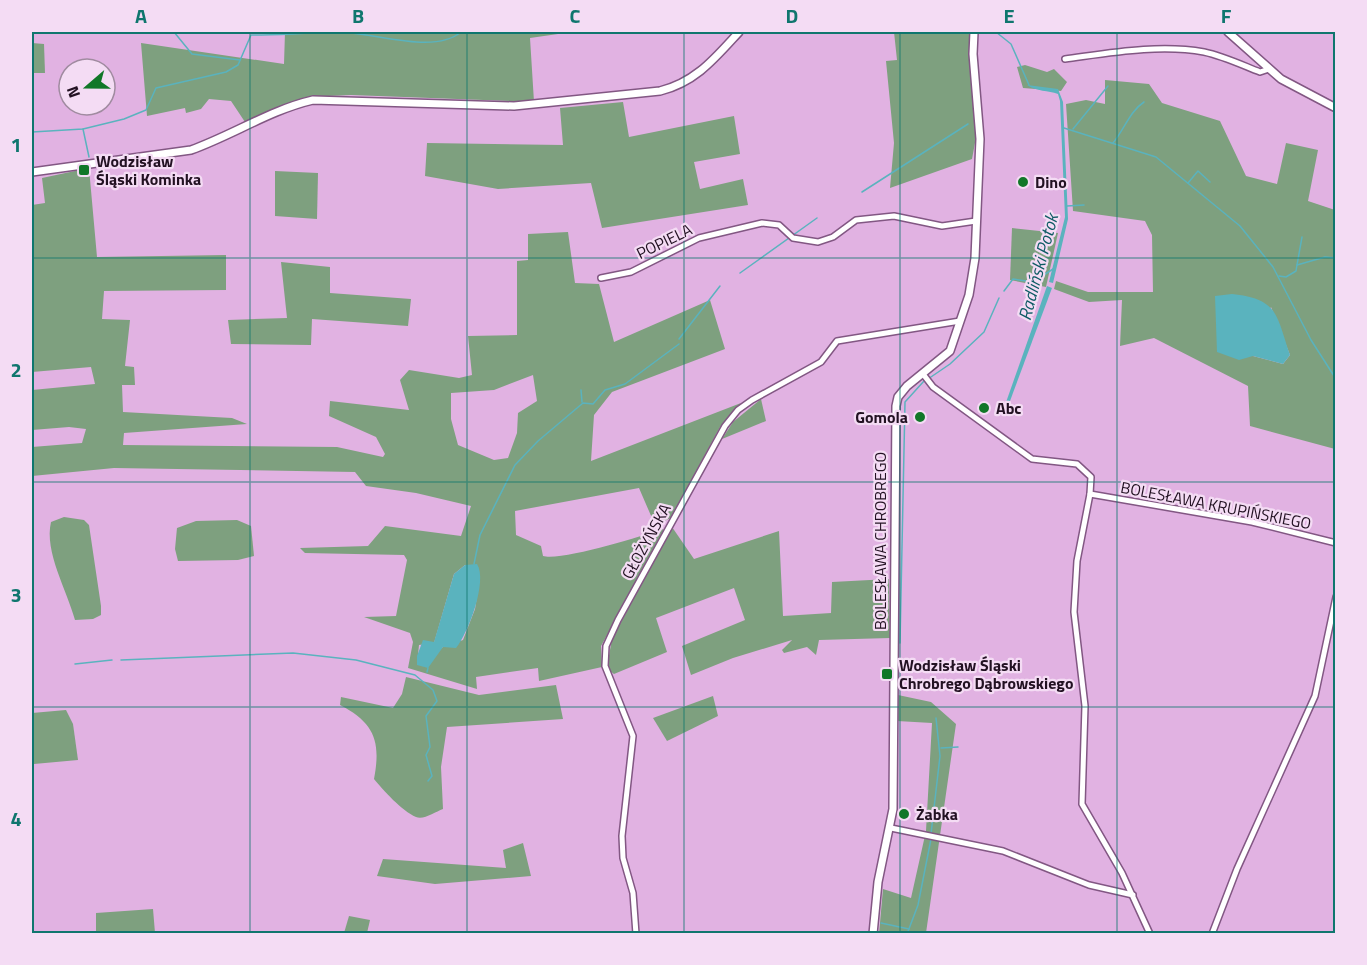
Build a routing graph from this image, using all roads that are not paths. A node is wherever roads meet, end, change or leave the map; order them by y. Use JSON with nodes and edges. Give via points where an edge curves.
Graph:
{"nodes":[{"id":1,"x":738,"y":32,"type":"edge"},
{"id":2,"x":974,"y":32,"type":"edge"},
{"id":3,"x":1228,"y":32,"type":"edge"},
{"id":4,"x":1065,"y":59,"type":"dead end"},
{"id":5,"x":1269,"y":69,"type":"junction"},
{"id":6,"x":1335,"y":108,"type":"edge"},
{"id":7,"x":32,"y":172,"type":"edge"},
{"id":8,"x":976,"y":221,"type":"junction"},
{"id":9,"x":601,"y":278,"type":"dead end"},
{"id":10,"x":960,"y":321,"type":"junction"},
{"id":11,"x":926,"y":378,"type":"junction"},
{"id":12,"x":1090,"y":494,"type":"junction"},
{"id":13,"x":1335,"y":543,"type":"edge"},
{"id":14,"x":1335,"y":597,"type":"edge"},
{"id":15,"x":891,"y":828,"type":"junction"},
{"id":16,"x":1133,"y":895,"type":"junction"},
{"id":17,"x":636,"y":933,"type":"edge"},
{"id":18,"x":873,"y":933,"type":"edge"},
{"id":19,"x":1149,"y":933,"type":"edge"},
{"id":20,"x":1212,"y":933,"type":"edge"}],
"edges":[{"from":1,"to":7,"type":"street","via":[[699,73],[660,91],[514,106],[313,100],[288,106],[191,150]]},
{"from":2,"to":8,"type":"street","name":"BOLESŁAWA CHROBREGO","via":[[980,139]]},
{"from":3,"to":5,"type":"street"},
{"from":4,"to":5,"type":"street","via":[[1125,51],[1184,50],[1205,52],[1260,72]]},
{"from":5,"to":6,"type":"street"},
{"from":8,"to":9,"type":"street","name":"POPIELA","via":[[942,226],[894,216],[856,220],[833,237],[818,242],[791,237],[779,225],[762,223],[699,238],[631,272]]},
{"from":8,"to":10,"type":"street","name":"BOLESŁAWA CHROBREGO","via":[[973,273]]},
{"from":10,"to":11,"type":"street","name":"BOLESŁAWA CHROBREGO","via":[[950,351]]},
{"from":10,"to":17,"type":"street","name":"GŁOŻYŃSKA","via":[[837,341],[821,362],[738,410],[725,426],[618,620],[606,646],[605,666],[633,736],[622,836]]},
{"from":11,"to":12,"type":"street","via":[[1032,459],[1077,464],[1091,477]]},
{"from":11,"to":15,"type":"street","name":"BOLESŁAWA CHROBREGO","via":[[898,397],[894,421]]},
{"from":12,"to":13,"type":"street","name":"BOLESŁAWA KRUPIŃSKIEGO","via":[[1252,522]]},
{"from":12,"to":16,"type":"street","via":[[1077,561],[1074,612],[1085,706],[1082,804]]},
{"from":14,"to":20,"type":"street","via":[[1315,696],[1236,869]]},
{"from":15,"to":16,"type":"street","via":[[1003,851],[1089,885]]},
{"from":15,"to":18,"type":"street","name":"BOLESŁAWA CHROBREGO","via":[[878,882]]},
{"from":16,"to":19,"type":"street"}]}
